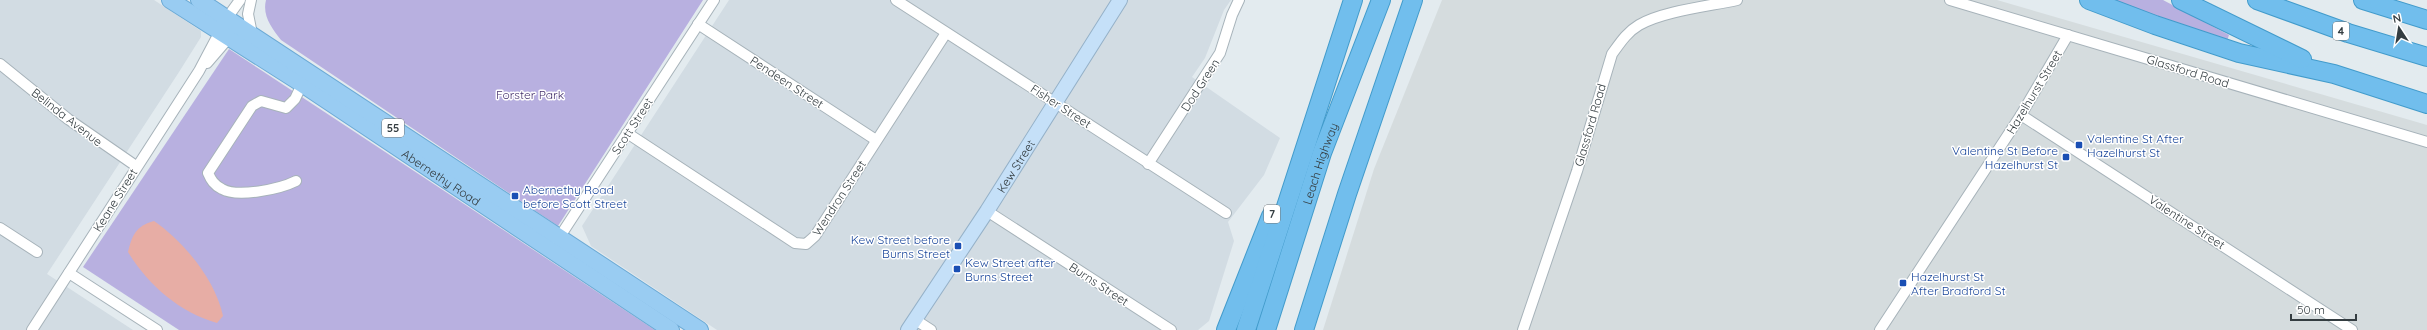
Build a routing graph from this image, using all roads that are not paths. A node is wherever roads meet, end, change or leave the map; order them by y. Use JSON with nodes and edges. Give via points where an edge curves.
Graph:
{"nodes":[{"id":1,"x":170,"y":0,"type":"edge"},
{"id":2,"x":200,"y":0,"type":"edge"},
{"id":3,"x":240,"y":0,"type":"edge"},
{"id":4,"x":251,"y":0,"type":"edge"},
{"id":5,"x":714,"y":0,"type":"edge"},
{"id":6,"x":896,"y":0,"type":"edge"},
{"id":7,"x":1120,"y":0,"type":"edge"},
{"id":8,"x":1239,"y":0,"type":"edge"},
{"id":9,"x":1353,"y":0,"type":"edge"},
{"id":10,"x":1381,"y":0,"type":"edge"},
{"id":11,"x":1404,"y":0,"type":"edge"},
{"id":12,"x":1413,"y":0,"type":"edge"},
{"id":13,"x":1737,"y":0,"type":"edge"},
{"id":14,"x":1950,"y":0,"type":"edge"},
{"id":15,"x":2089,"y":0,"type":"edge"},
{"id":16,"x":2181,"y":0,"type":"edge"},
{"id":17,"x":2257,"y":0,"type":"edge"},
{"id":18,"x":2363,"y":0,"type":"edge"},
{"id":19,"x":2427,"y":20,"type":"edge"},
{"id":20,"x":698,"y":24,"type":"junction"},
{"id":21,"x":228,"y":28,"type":"junction"},
{"id":22,"x":946,"y":33,"type":"junction"},
{"id":23,"x":252,"y":34,"type":"junction"},
{"id":24,"x":2068,"y":34,"type":"junction"},
{"id":25,"x":2427,"y":57,"type":"edge"},
{"id":26,"x":0,"y":64,"type":"edge"},
{"id":27,"x":2334,"y":74,"type":"junction"},
{"id":28,"x":302,"y":84,"type":"junction"},
{"id":29,"x":1320,"y":99,"type":"junction"},
{"id":30,"x":1054,"y":102,"type":"junction"},
{"id":31,"x":2427,"y":104,"type":"edge"},
{"id":32,"x":2021,"y":115,"type":"junction"},
{"id":33,"x":627,"y":133,"type":"junction"},
{"id":34,"x":876,"y":140,"type":"junction"},
{"id":35,"x":2427,"y":142,"type":"edge"},
{"id":36,"x":1363,"y":145,"type":"junction"},
{"id":37,"x":1148,"y":164,"type":"junction"},
{"id":38,"x":136,"y":166,"type":"junction"},
{"id":39,"x":296,"y":181,"type":"dead end"},
{"id":40,"x":987,"y":211,"type":"junction"},
{"id":41,"x":1226,"y":213,"type":"dead end"},
{"id":42,"x":0,"y":228,"type":"edge"},
{"id":43,"x":555,"y":245,"type":"junction"},
{"id":44,"x":37,"y":252,"type":"dead end"},
{"id":45,"x":68,"y":273,"type":"junction"},
{"id":46,"x":911,"y":325,"type":"edge"},
{"id":47,"x":32,"y":330,"type":"edge"},
{"id":48,"x":157,"y":330,"type":"edge"},
{"id":49,"x":671,"y":330,"type":"edge"},
{"id":50,"x":700,"y":330,"type":"edge"},
{"id":51,"x":931,"y":330,"type":"edge"},
{"id":52,"x":1171,"y":330,"type":"edge"},
{"id":53,"x":1226,"y":330,"type":"edge"},
{"id":54,"x":1246,"y":330,"type":"edge"},
{"id":55,"x":1266,"y":330,"type":"edge"},
{"id":56,"x":1304,"y":330,"type":"edge"},
{"id":57,"x":1523,"y":330,"type":"edge"},
{"id":58,"x":1880,"y":330,"type":"edge"},
{"id":59,"x":2352,"y":330,"type":"edge"}],
"edges":[{"from":1,"to":21,"type":"main road","name":"Abernethy Road","number":"55"},
{"from":2,"to":21,"type":"main road","name":"Abernethy Road","number":"55"},
{"from":3,"to":21,"type":"street","name":"Keane Street"},
{"from":4,"to":23,"type":"street","via":[[248,14]]},
{"from":5,"to":20,"type":"street","name":"Scott Street"},
{"from":6,"to":22,"type":"street","name":"Fisher Street"},
{"from":7,"to":30,"type":"street","name":"Kew Street"},
{"from":8,"to":37,"type":"street","name":"Dod Green","via":[[1220,53]]},
{"from":9,"to":29,"type":"highway","name":"Leach Highway","number":"7"},
{"from":10,"to":55,"type":"highway","name":"Leach Highway","via":[[1322,153]]},
{"from":11,"to":36,"type":"highway","via":[[1383,62]]},
{"from":12,"to":36,"type":"highway"},
{"from":13,"to":57,"type":"street","name":"Glassford Road","via":[[1656,17],[1639,25],[1624,37],[1612,54],[1577,172]]},
{"from":14,"to":24,"type":"street","name":"Glassford Road"},
{"from":15,"to":27,"type":"highway","via":[[2239,53]]},
{"from":16,"to":27,"type":"highway"},
{"from":17,"to":25,"type":"highway","number":"4","via":[[2348,33]]},
{"from":18,"to":19,"type":"highway"},
{"from":20,"to":33,"type":"street","name":"Scott Street"},
{"from":20,"to":34,"type":"street","name":"Pendeen Street"},
{"from":21,"to":23,"type":"main road","name":"Abernethy Road","number":"55"},
{"from":21,"to":28,"type":"main road","name":"Abernethy Road","number":"55"},
{"from":21,"to":38,"type":"street","name":"Keane Street"},
{"from":22,"to":30,"type":"street","name":"Fisher Street"},
{"from":22,"to":34,"type":"street","name":"Wendron Street"},
{"from":23,"to":43,"type":"main road","name":"Abernethy Road","number":"55"},
{"from":24,"to":32,"type":"street","name":"Hazelhurst Street"},
{"from":24,"to":35,"type":"street","name":"Glassford Road"},
{"from":26,"to":38,"type":"street","name":"Belinda Avenue","via":[[68,119]]},
{"from":27,"to":31,"type":"highway"},
{"from":28,"to":39,"type":"street","via":[[295,99],[286,108],[261,101],[252,106],[208,172],[212,182],[223,190],[233,192],[257,192],[287,186]]},
{"from":28,"to":43,"type":"main road","name":"Abernethy Road","number":"55"},
{"from":29,"to":53,"type":"highway","number":"7","via":[[1294,153]]},
{"from":29,"to":54,"type":"highway","name":"Leach Highway","number":"7"},
{"from":30,"to":37,"type":"street","name":"Fisher Street"},
{"from":30,"to":40,"type":"street","name":"Kew Street"},
{"from":32,"to":58,"type":"street","name":"Hazelhurst Street"},
{"from":32,"to":59,"type":"street","name":"Valentine Street"},
{"from":33,"to":34,"type":"street","name":"Wendron Street","via":[[795,243],[806,244],[815,236]]},
{"from":33,"to":43,"type":"street","name":"Scott Street"},
{"from":36,"to":56,"type":"highway"},
{"from":37,"to":41,"type":"street","name":"Fisher Street"},
{"from":38,"to":45,"type":"street","name":"Keane Street"},
{"from":40,"to":46,"type":"street","name":"Kew Street"},
{"from":40,"to":52,"type":"street","name":"Burns Street"},
{"from":42,"to":44,"type":"street"},
{"from":43,"to":49,"type":"main road","name":"Abernethy Road","number":"55"},
{"from":43,"to":50,"type":"main road","name":"Abernethy Road","number":"55"},
{"from":45,"to":47,"type":"street","name":"Keane Street"},
{"from":45,"to":48,"type":"street"},
{"from":46,"to":51,"type":"street"}]}
